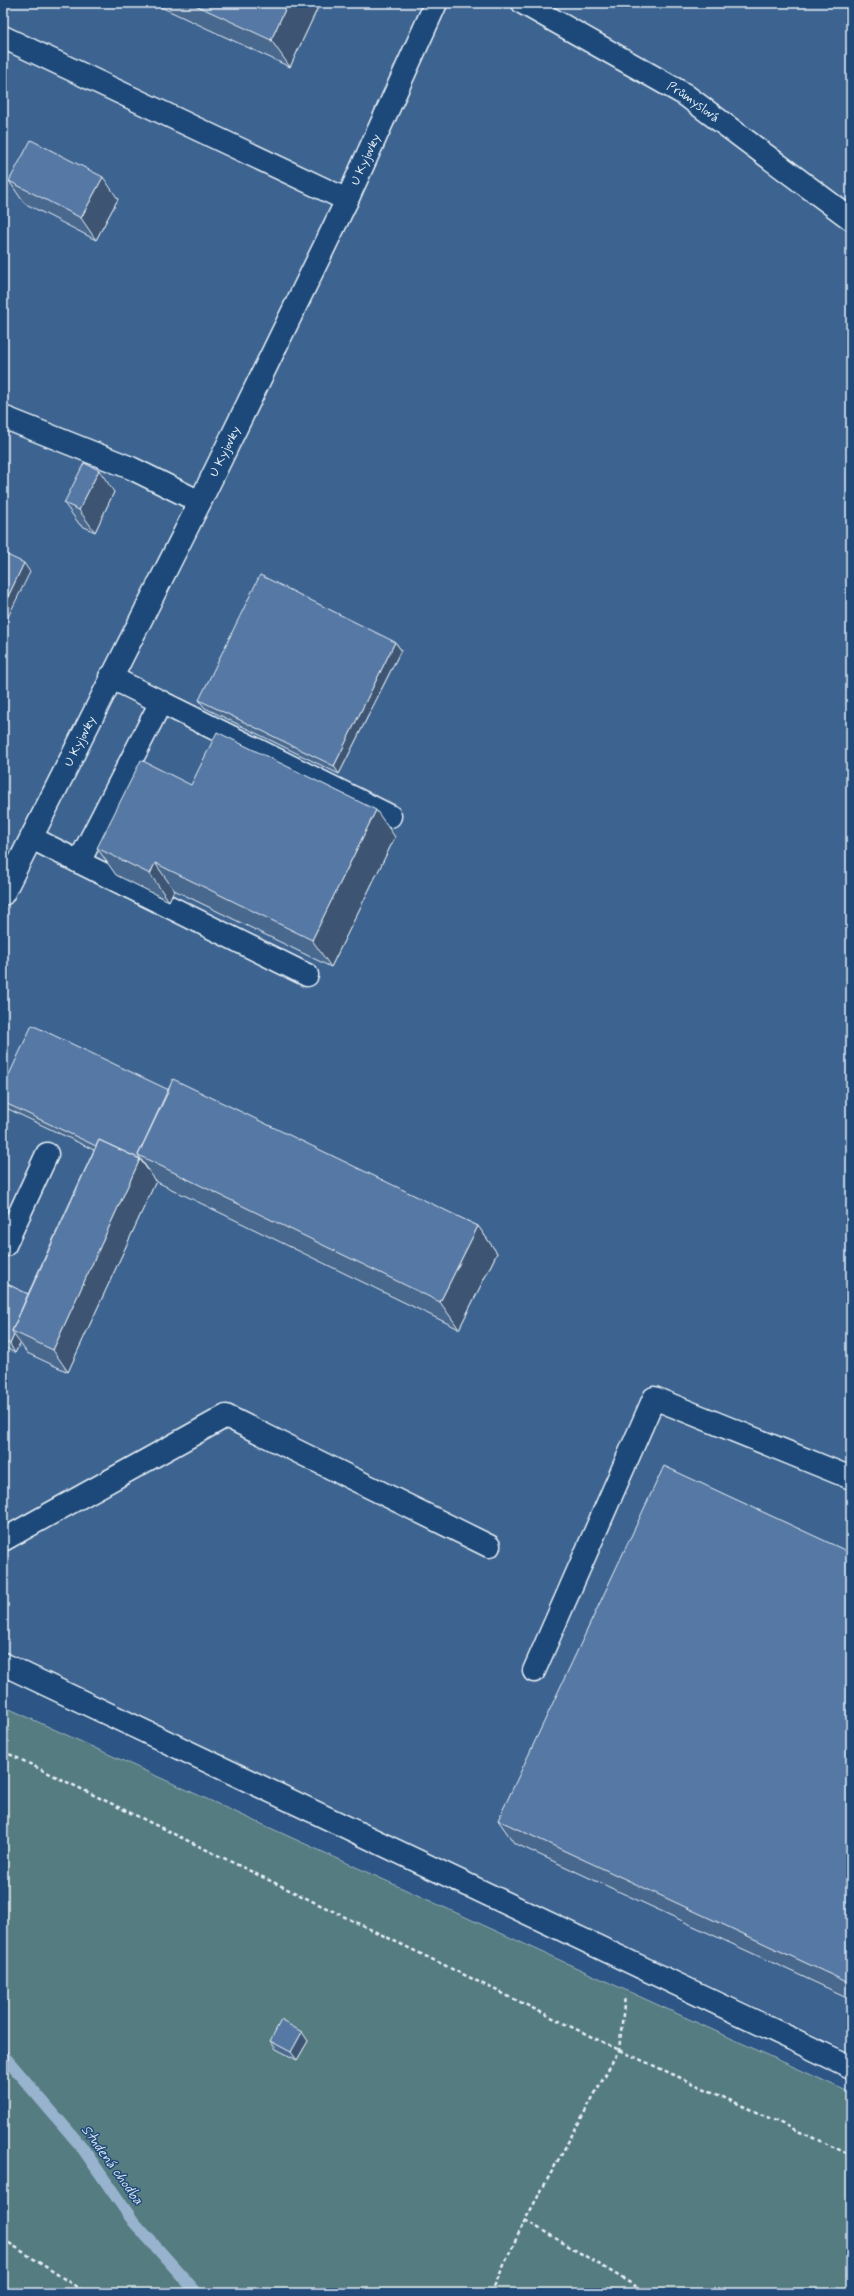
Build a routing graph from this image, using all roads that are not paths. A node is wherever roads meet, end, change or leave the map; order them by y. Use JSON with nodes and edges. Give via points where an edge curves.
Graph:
{"nodes":[{"id":1,"x":436,"y":3,"type":"edge"},
{"id":2,"x":523,"y":3,"type":"edge"},
{"id":3,"x":3,"y":37,"type":"edge"},
{"id":4,"x":347,"y":200,"type":"junction"},
{"id":5,"x":851,"y":219,"type":"edge"},
{"id":6,"x":3,"y":417,"type":"edge"},
{"id":7,"x":200,"y":502,"type":"junction"},
{"id":8,"x":110,"y":677,"type":"junction"},
{"id":9,"x":161,"y":702,"type":"junction"},
{"id":10,"x":390,"y":816,"type":"dead end"},
{"id":11,"x":32,"y":838,"type":"junction"},
{"id":12,"x":79,"y":862,"type":"junction"},
{"id":13,"x":3,"y":894,"type":"edge"},
{"id":14,"x":307,"y":975,"type":"dead end"},
{"id":15,"x":47,"y":1154,"type":"dead end"},
{"id":16,"x":3,"y":1243,"type":"edge"},
{"id":17,"x":851,"y":1478,"type":"edge"},
{"id":18,"x":3,"y":1540,"type":"edge"},
{"id":19,"x":489,"y":1546,"type":"dead end"},
{"id":20,"x":3,"y":1664,"type":"edge"},
{"id":21,"x":534,"y":1671,"type":"dead end"},
{"id":22,"x":851,"y":2067,"type":"edge"}],
"edges":[{"from":1,"to":4,"type":"lane","name":"U Kyjovky"},
{"from":2,"to":5,"type":"lane","name":"Průmyslová","via":[[684,94]]},
{"from":3,"to":4,"type":"lane"},
{"from":4,"to":7,"type":"lane","name":"U Kyjovky"},
{"from":6,"to":7,"type":"lane","via":[[131,468]]},
{"from":7,"to":8,"type":"lane","name":"U Kyjovky"},
{"from":8,"to":9,"type":"lane"},
{"from":8,"to":11,"type":"lane","name":"U Kyjovky"},
{"from":9,"to":10,"type":"lane"},
{"from":9,"to":12,"type":"lane"},
{"from":11,"to":12,"type":"lane"},
{"from":11,"to":13,"type":"lane","name":"U Kyjovky"},
{"from":12,"to":14,"type":"lane"},
{"from":15,"to":16,"type":"lane","via":[[5,1244]]},
{"from":17,"to":21,"type":"lane","via":[[654,1398]]},
{"from":18,"to":19,"type":"lane","via":[[226,1416]]},
{"from":20,"to":22,"type":"lane"}]}
